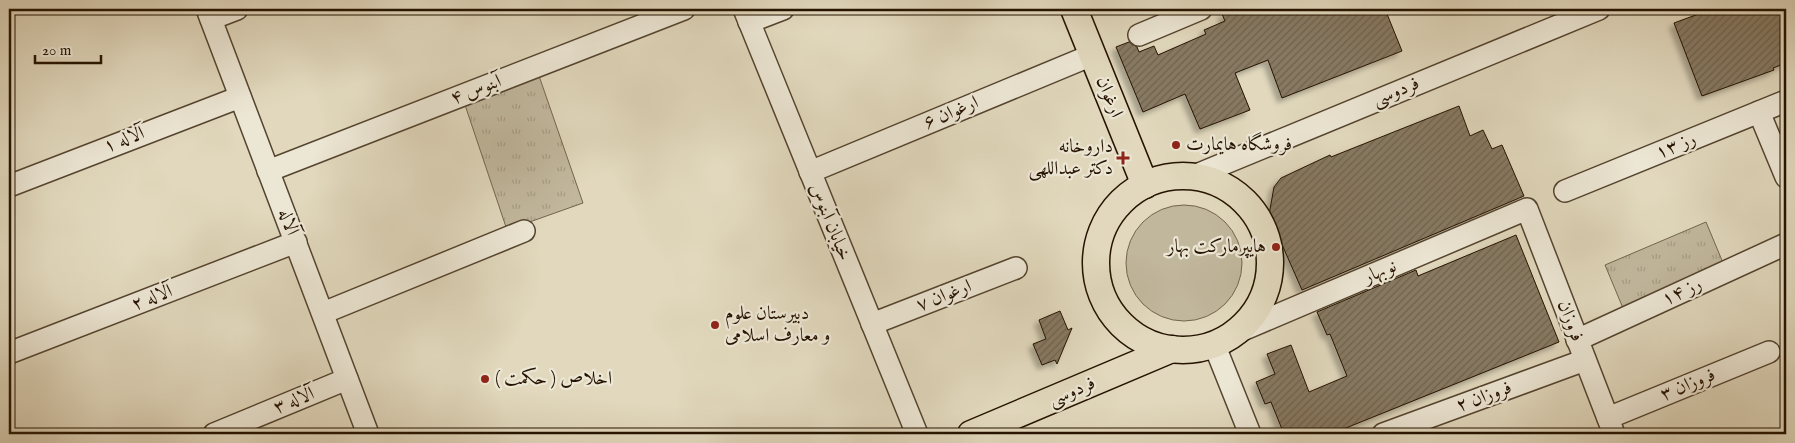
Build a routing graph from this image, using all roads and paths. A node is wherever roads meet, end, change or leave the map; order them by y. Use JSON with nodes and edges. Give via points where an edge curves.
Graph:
{"nodes":[{"id":1,"x":237,"y":9,"type":"edge"},
{"id":2,"x":684,"y":9,"type":"edge"},
{"id":3,"x":783,"y":9,"type":"edge"},
{"id":4,"x":1074,"y":9,"type":"edge"},
{"id":5,"x":1201,"y":9,"type":"edge"},
{"id":6,"x":1599,"y":9,"type":"edge"},
{"id":7,"x":209,"y":14,"type":"edge"},
{"id":8,"x":746,"y":16,"type":"edge"},
{"id":9,"x":1138,"y":35,"type":"dead end"},
{"id":10,"x":1092,"y":55,"type":"junction"},
{"id":11,"x":240,"y":97,"type":"junction"},
{"id":12,"x":1786,"y":101,"type":"edge"},
{"id":13,"x":1759,"y":112,"type":"junction"},
{"id":14,"x":268,"y":171,"type":"junction"},
{"id":15,"x":810,"y":172,"type":"junction"},
{"id":16,"x":1194,"y":176,"type":"junction"},
{"id":17,"x":1786,"y":177,"type":"edge"},
{"id":18,"x":1144,"y":185,"type":"junction"},
{"id":19,"x":9,"y":186,"type":"edge"},
{"id":20,"x":1566,"y":192,"type":"dead end"},
{"id":21,"x":1527,"y":209,"type":"joint"},
{"id":22,"x":524,"y":232,"type":"dead end"},
{"id":23,"x":296,"y":242,"type":"junction"},
{"id":24,"x":1786,"y":244,"type":"edge"},
{"id":25,"x":1016,"y":268,"type":"dead end"},
{"id":26,"x":322,"y":313,"type":"junction"},
{"id":27,"x":872,"y":324,"type":"junction"},
{"id":28,"x":1223,"y":339,"type":"junction"},
{"id":29,"x":1577,"y":340,"type":"junction"},
{"id":30,"x":1172,"y":349,"type":"junction"},
{"id":31,"x":1769,"y":352,"type":"dead end"},
{"id":32,"x":9,"y":353,"type":"edge"},
{"id":33,"x":1585,"y":360,"type":"junction"},
{"id":34,"x":347,"y":379,"type":"junction"},
{"id":35,"x":1611,"y":426,"type":"edge"},
{"id":36,"x":214,"y":434,"type":"edge"},
{"id":37,"x":368,"y":434,"type":"edge"},
{"id":38,"x":917,"y":434,"type":"edge"},
{"id":39,"x":971,"y":434,"type":"edge"},
{"id":40,"x":1250,"y":434,"type":"edge"},
{"id":41,"x":1383,"y":434,"type":"edge"}],
"edges":[{"from":1,"to":7,"type":"street"},
{"from":2,"to":14,"type":"street","name":"آبنوس ۴"},
{"from":3,"to":8,"type":"street"},
{"from":4,"to":10,"type":"main road","name":"ارغوان"},
{"from":5,"to":9,"type":"street"},
{"from":6,"to":16,"type":"street","name":"فردوسی"},
{"from":7,"to":11,"type":"street","name":"آلاله"},
{"from":8,"to":15,"type":"street","name":"خیابان آبنوس"},
{"from":10,"to":15,"type":"street","name":"ارغوان ۶"},
{"from":10,"to":18,"type":"main road","name":"ارغوان"},
{"from":11,"to":14,"type":"street","name":"آلاله"},
{"from":11,"to":19,"type":"street","name":"آلاله ۱"},
{"from":12,"to":13,"type":"street","name":"رز ۱۳"},
{"from":13,"to":17,"type":"street"},
{"from":13,"to":20,"type":"street","name":"رز ۱۳"},
{"from":14,"to":23,"type":"street","name":"آلاله"},
{"from":15,"to":27,"type":"street","name":"خیابان آبنوس"},
{"from":16,"to":18,"type":"main road","via":[[1168,177]]},
{"from":16,"to":28,"type":"main road","via":[[1219,183],[1241,197],[1258,217],[1268,241],[1270,267],[1265,293],[1252,316]]},
{"from":18,"to":30,"type":"main road","via":[[1124,199],[1109,218],[1099,241],[1096,265],[1100,290],[1111,312],[1127,330],[1148,343]]},
{"from":21,"to":28,"type":"street","name":"نوبهار"},
{"from":21,"to":29,"type":"street","name":"فروزان"},
{"from":22,"to":26,"type":"street"},
{"from":23,"to":26,"type":"street","name":"آلاله"},
{"from":23,"to":32,"type":"street","name":"آلاله ۲"},
{"from":24,"to":29,"type":"street","name":"رز ۱۴"},
{"from":25,"to":27,"type":"street","name":"ارغوان ۷"},
{"from":26,"to":34,"type":"street","name":"آلاله"},
{"from":27,"to":38,"type":"street","name":"خیابان آبنوس"},
{"from":28,"to":30,"type":"main road","via":[[1194,350]]},
{"from":28,"to":40,"type":"street"},
{"from":29,"to":33,"type":"street","name":"فروزان"},
{"from":30,"to":39,"type":"main road","name":"فردوسی"},
{"from":31,"to":35,"type":"street","name":"فروزان ۳"},
{"from":33,"to":35,"type":"street","name":"فروزان"},
{"from":33,"to":41,"type":"street","name":"فروزان ۲"},
{"from":34,"to":36,"type":"street","name":"آلاله ۳"},
{"from":34,"to":37,"type":"street","name":"آلاله"}]}
